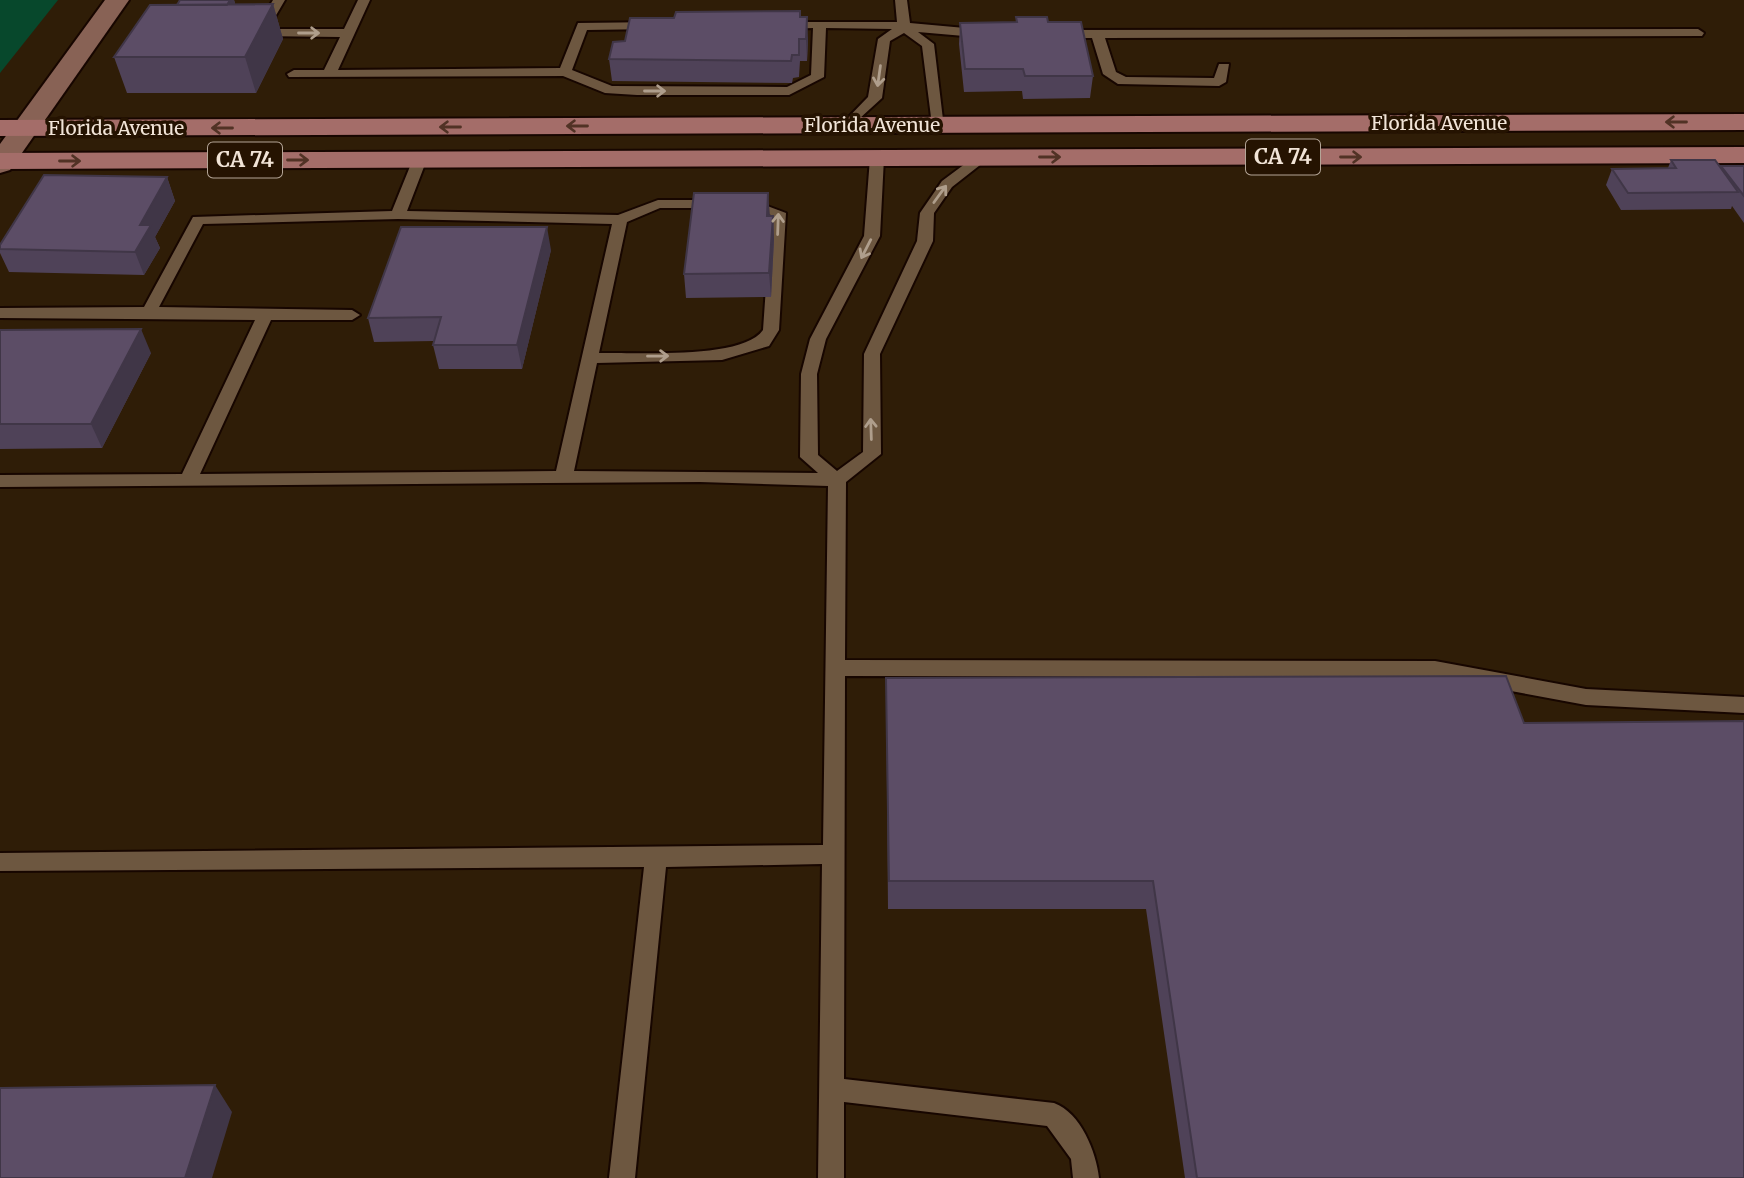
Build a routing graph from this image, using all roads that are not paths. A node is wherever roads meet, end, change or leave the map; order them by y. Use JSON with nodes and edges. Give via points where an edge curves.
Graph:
{"nodes":[{"id":1,"x":117,"y":0,"type":"edge"},
{"id":2,"x":279,"y":0,"type":"edge"},
{"id":3,"x":364,"y":0,"type":"edge"},
{"id":4,"x":901,"y":0,"type":"edge"},
{"id":5,"x":820,"y":24,"type":"junction"},
{"id":6,"x":675,"y":25,"type":"edge"},
{"id":7,"x":766,"y":25,"type":"edge"},
{"id":8,"x":904,"y":27,"type":"junction"},
{"id":9,"x":349,"y":33,"type":"junction"},
{"id":10,"x":1698,"y":33,"type":"dead end"},
{"id":11,"x":1000,"y":34,"type":"edge"},
{"id":12,"x":1050,"y":34,"type":"edge"},
{"id":13,"x":1097,"y":34,"type":"junction"},
{"id":14,"x":1224,"y":67,"type":"dead end"},
{"id":15,"x":565,"y":72,"type":"junction"},
{"id":16,"x":294,"y":74,"type":"dead end"},
{"id":17,"x":329,"y":74,"type":"junction"},
{"id":18,"x":1744,"y":122,"type":"edge"},
{"id":19,"x":1373,"y":123,"type":"junction"},
{"id":20,"x":848,"y":125,"type":"junction"},
{"id":21,"x":939,"y":125,"type":"junction"},
{"id":22,"x":13,"y":128,"type":"edge"},
{"id":23,"x":1744,"y":155,"type":"edge"},
{"id":24,"x":877,"y":158,"type":"junction"},
{"id":25,"x":982,"y":158,"type":"junction"},
{"id":26,"x":420,"y":159,"type":"junction"},
{"id":27,"x":488,"y":159,"type":"junction"},
{"id":28,"x":1,"y":162,"type":"edge"},
{"id":29,"x":398,"y":215,"type":"junction"},
{"id":30,"x":620,"y":220,"type":"junction"},
{"id":31,"x":0,"y":313,"type":"edge"},
{"id":32,"x":149,"y":313,"type":"junction"},
{"id":33,"x":265,"y":315,"type":"junction"},
{"id":34,"x":352,"y":315,"type":"dead end"},
{"id":35,"x":590,"y":358,"type":"junction"},
{"id":36,"x":564,"y":476,"type":"junction"},
{"id":37,"x":837,"y":480,"type":"junction"},
{"id":38,"x":0,"y":481,"type":"edge"},
{"id":39,"x":188,"y":481,"type":"junction"},
{"id":40,"x":835,"y":668,"type":"junction"},
{"id":41,"x":1744,"y":705,"type":"edge"},
{"id":42,"x":832,"y":854,"type":"junction"},
{"id":43,"x":656,"y":859,"type":"junction"},
{"id":44,"x":0,"y":862,"type":"edge"},
{"id":45,"x":831,"y":1089,"type":"junction"},
{"id":46,"x":622,"y":1178,"type":"edge"},
{"id":47,"x":831,"y":1178,"type":"edge"},
{"id":48,"x":1086,"y":1178,"type":"edge"}],
"edges":[{"from":1,"to":22,"type":"street"},
{"from":2,"to":9,"type":"lane","one_way":true,"via":[[253,33]]},
{"from":3,"to":9,"type":"lane"},
{"from":4,"to":8,"type":"lane"},
{"from":5,"to":7,"type":"lane"},
{"from":5,"to":8,"type":"lane"},
{"from":15,"to":5,"type":"lane","one_way":true,"via":[[610,90],[789,92],[817,77]]},
{"from":6,"to":15,"type":"lane","via":[[582,26]]},
{"from":8,"to":11,"type":"lane"},
{"from":8,"to":20,"type":"lane","one_way":true,"via":[[884,39],[876,98]]},
{"from":8,"to":21,"type":"lane","via":[[928,44]]},
{"from":9,"to":17,"type":"lane"},
{"from":10,"to":13,"type":"lane"},
{"from":12,"to":13,"type":"lane"},
{"from":13,"to":14,"type":"lane","via":[[1110,74],[1123,81],[1219,82]]},
{"from":15,"to":17,"type":"lane"},
{"from":16,"to":17,"type":"lane"},
{"from":18,"to":19,"type":"main road","name":"Florida Avenue","one_way":true},
{"from":19,"to":21,"type":"main road","name":"Florida Avenue"},
{"from":19,"to":24,"type":"main road","via":[[1313,136],[992,137]]},
{"from":20,"to":21,"type":"main road","name":"Florida Avenue"},
{"from":20,"to":22,"type":"main road","name":"Florida Avenue","one_way":true},
{"from":21,"to":27,"type":"main road","via":[[860,144],[600,144]]},
{"from":22,"to":28,"type":"street"},
{"from":25,"to":23,"type":"main road","name":"Florida Avenue","number":"CA 74","one_way":true},
{"from":24,"to":25,"type":"main road","name":"Florida Avenue","number":"CA 74"},
{"from":24,"to":27,"type":"main road","name":"Florida Avenue","number":"CA 74"},
{"from":24,"to":37,"type":"lane","one_way":true,"via":[[872,236],[818,339],[809,374],[809,457]]},
{"from":37,"to":25,"type":"lane","one_way":true,"via":[[872,454],[872,354],[925,242],[927,213],[947,184]]},
{"from":26,"to":27,"type":"main road","name":"Florida Avenue","number":"CA 74"},
{"from":28,"to":26,"type":"main road","name":"Florida Avenue","number":"CA 74","one_way":true},
{"from":26,"to":29,"type":"lane"},
{"from":29,"to":30,"type":"lane"},
{"from":29,"to":32,"type":"lane","via":[[198,220]]},
{"from":30,"to":35,"type":"lane"},
{"from":35,"to":30,"type":"lane","one_way":true,"via":[[722,355],[763,342],[771,330],[779,213],[751,204],[658,204]]},
{"from":31,"to":32,"type":"lane"},
{"from":32,"to":33,"type":"lane"},
{"from":33,"to":34,"type":"lane"},
{"from":33,"to":39,"type":"lane"},
{"from":35,"to":36,"type":"lane"},
{"from":36,"to":37,"type":"lane"},
{"from":36,"to":39,"type":"lane"},
{"from":37,"to":40,"type":"lane"},
{"from":38,"to":39,"type":"lane"},
{"from":40,"to":41,"type":"lane","via":[[1435,668],[1586,697]]},
{"from":40,"to":42,"type":"lane"},
{"from":42,"to":43,"type":"lane"},
{"from":42,"to":45,"type":"lane"},
{"from":43,"to":44,"type":"lane"},
{"from":43,"to":46,"type":"lane"},
{"from":45,"to":47,"type":"lane"},
{"from":45,"to":48,"type":"lane","via":[[1054,1115],[1083,1155]]}]}
